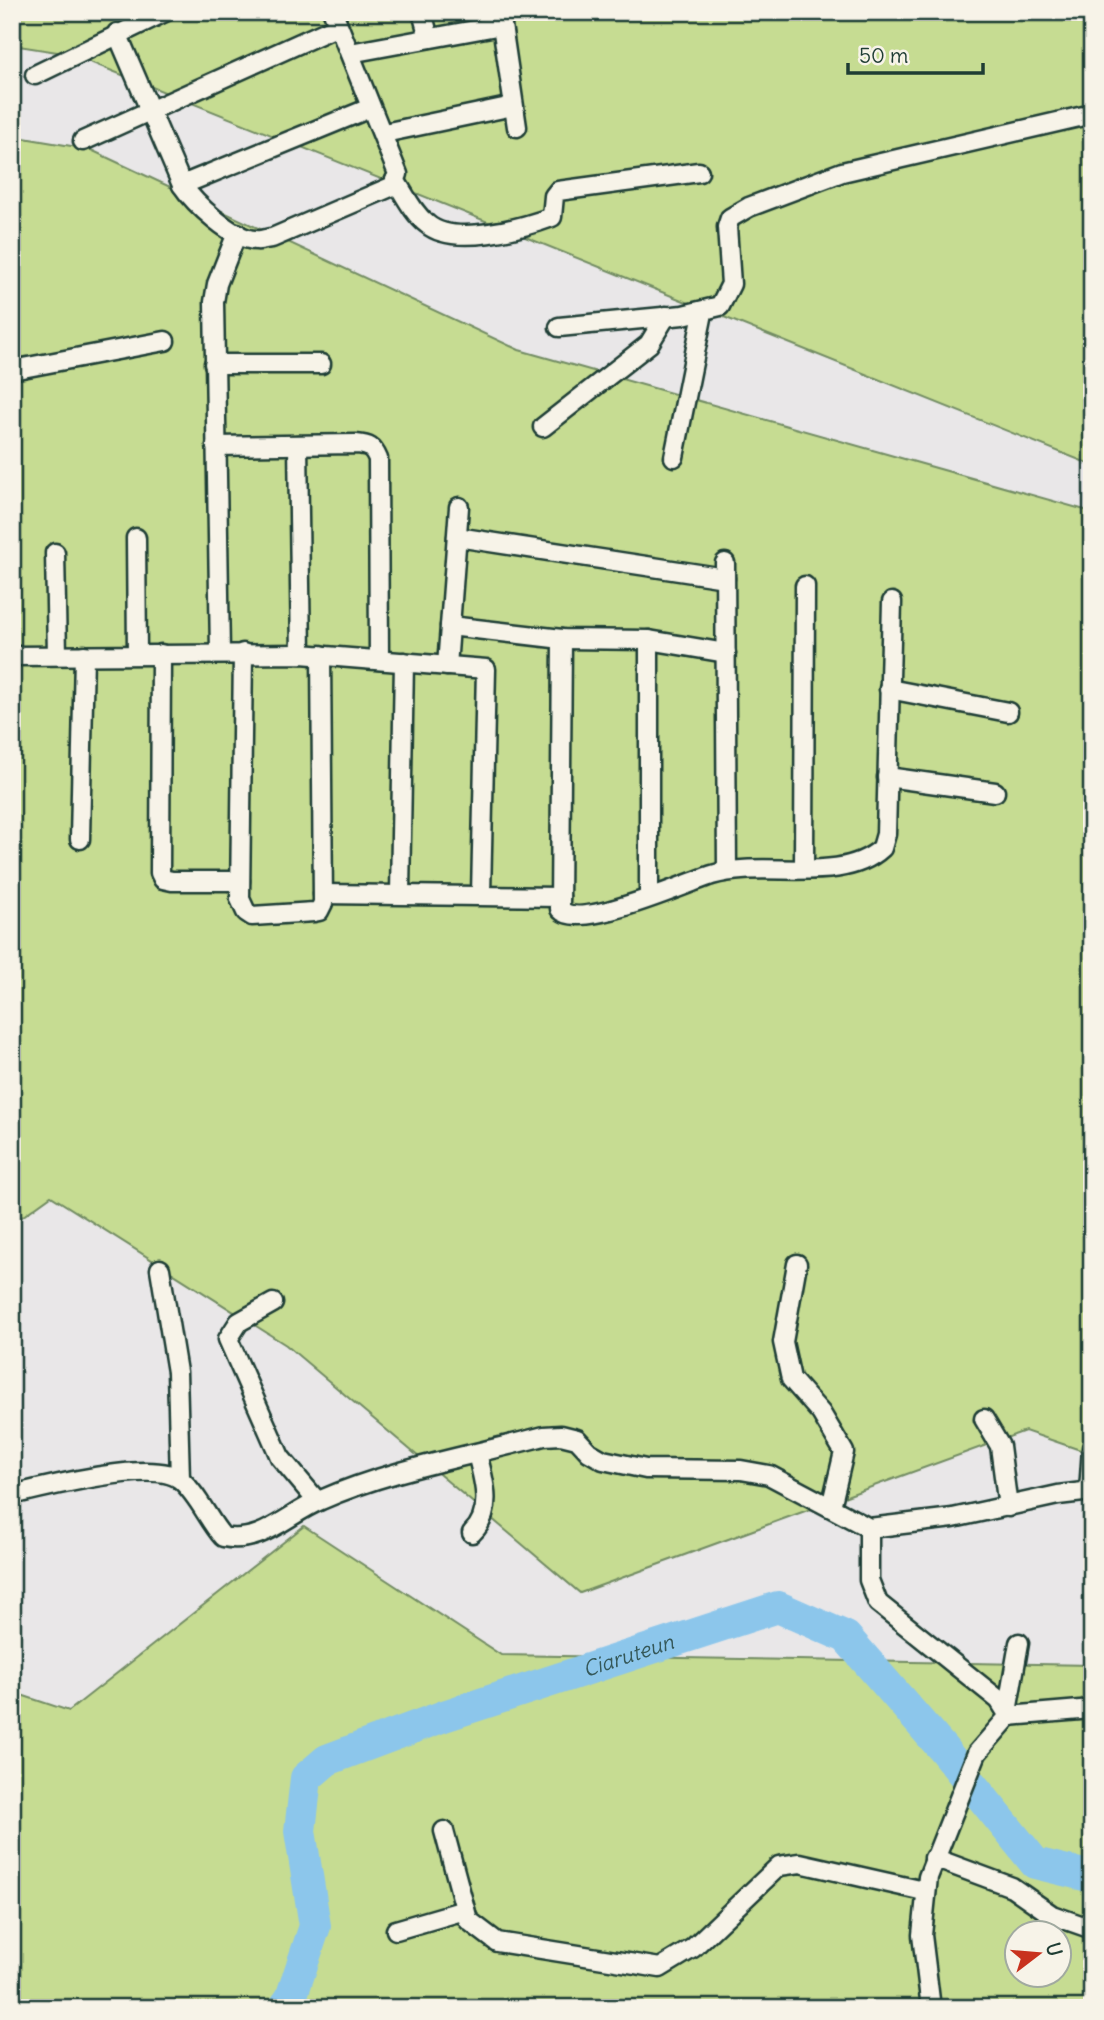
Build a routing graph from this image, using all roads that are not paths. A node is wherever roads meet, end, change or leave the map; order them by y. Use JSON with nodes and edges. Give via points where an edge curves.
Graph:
{"nodes":[{"id":1,"x":165,"y":12,"type":"edge"},
{"id":2,"x":422,"y":12,"type":"edge"},
{"id":3,"x":335,"y":19,"type":"edge"},
{"id":4,"x":501,"y":19,"type":"edge"},
{"id":5,"x":117,"y":33,"type":"junction"},
{"id":6,"x":429,"y":38,"type":"junction"},
{"id":7,"x":350,"y":53,"type":"junction"},
{"id":8,"x":35,"y":75,"type":"dead end"},
{"id":9,"x":513,"y":106,"type":"junction"},
{"id":10,"x":370,"y":108,"type":"junction"},
{"id":11,"x":151,"y":112,"type":"junction"},
{"id":12,"x":1092,"y":114,"type":"edge"},
{"id":13,"x":517,"y":127,"type":"dead end"},
{"id":14,"x":384,"y":133,"type":"junction"},
{"id":15,"x":83,"y":141,"type":"dead end"},
{"id":16,"x":699,"y":172,"type":"dead end"},
{"id":17,"x":395,"y":180,"type":"junction"},
{"id":18,"x":182,"y":185,"type":"junction"},
{"id":19,"x":237,"y":233,"type":"junction"},
{"id":20,"x":703,"y":313,"type":"junction"},
{"id":21,"x":666,"y":316,"type":"junction"},
{"id":22,"x":559,"y":327,"type":"dead end"},
{"id":23,"x":165,"y":341,"type":"dead end"},
{"id":24,"x":214,"y":364,"type":"junction"},
{"id":25,"x":321,"y":364,"type":"dead end"},
{"id":26,"x":12,"y":370,"type":"edge"},
{"id":27,"x":543,"y":427,"type":"dead end"},
{"id":28,"x":298,"y":445,"type":"junction"},
{"id":29,"x":216,"y":446,"type":"junction"},
{"id":30,"x":674,"y":457,"type":"dead end"},
{"id":31,"x":459,"y":507,"type":"dead end"},
{"id":32,"x":457,"y":537,"type":"junction"},
{"id":33,"x":136,"y":538,"type":"dead end"},
{"id":34,"x":55,"y":553,"type":"dead end"},
{"id":35,"x":806,"y":586,"type":"dead end"},
{"id":36,"x":892,"y":602,"type":"dead end"},
{"id":37,"x":450,"y":626,"type":"junction"},
{"id":38,"x":562,"y":639,"type":"junction"},
{"id":39,"x":649,"y":640,"type":"junction"},
{"id":40,"x":220,"y":653,"type":"junction"},
{"id":41,"x":243,"y":653,"type":"junction"},
{"id":42,"x":726,"y":653,"type":"junction"},
{"id":43,"x":137,"y":654,"type":"junction"},
{"id":44,"x":160,"y":654,"type":"junction"},
{"id":45,"x":300,"y":654,"type":"junction"},
{"id":46,"x":57,"y":655,"type":"junction"},
{"id":47,"x":84,"y":655,"type":"junction"},
{"id":48,"x":12,"y":656,"type":"edge"},
{"id":49,"x":321,"y":656,"type":"junction"},
{"id":50,"x":379,"y":660,"type":"junction"},
{"id":51,"x":404,"y":663,"type":"junction"},
{"id":52,"x":447,"y":666,"type":"junction"},
{"id":53,"x":889,"y":689,"type":"junction"},
{"id":54,"x":1009,"y":712,"type":"dead end"},
{"id":55,"x":887,"y":777,"type":"junction"},
{"id":56,"x":995,"y":792,"type":"dead end"},
{"id":57,"x":80,"y":839,"type":"dead end"},
{"id":58,"x":804,"y":868,"type":"junction"},
{"id":59,"x":727,"y":870,"type":"junction"},
{"id":60,"x":240,"y":881,"type":"junction"},
{"id":61,"x":400,"y":893,"type":"junction"},
{"id":62,"x":323,"y":894,"type":"junction"},
{"id":63,"x":481,"y":895,"type":"junction"},
{"id":64,"x":560,"y":897,"type":"junction"},
{"id":65,"x":649,"y":898,"type":"junction"},
{"id":66,"x":797,"y":1264,"type":"dead end"},
{"id":67,"x":160,"y":1269,"type":"dead end"},
{"id":68,"x":273,"y":1303,"type":"dead end"},
{"id":69,"x":985,"y":1419,"type":"dead end"},
{"id":70,"x":1092,"y":1448,"type":"edge"},
{"id":71,"x":477,"y":1454,"type":"junction"},
{"id":72,"x":180,"y":1479,"type":"junction"},
{"id":73,"x":1090,"y":1491,"type":"edge"},
{"id":74,"x":12,"y":1495,"type":"edge"},
{"id":75,"x":317,"y":1501,"type":"junction"},
{"id":76,"x":831,"y":1507,"type":"junction"},
{"id":77,"x":1008,"y":1507,"type":"junction"},
{"id":78,"x":869,"y":1528,"type":"junction"},
{"id":79,"x":472,"y":1533,"type":"dead end"},
{"id":80,"x":1019,"y":1643,"type":"dead end"},
{"id":81,"x":1092,"y":1709,"type":"edge"},
{"id":82,"x":1008,"y":1714,"type":"junction"},
{"id":83,"x":444,"y":1831,"type":"dead end"},
{"id":84,"x":934,"y":1858,"type":"junction"},
{"id":85,"x":924,"y":1891,"type":"junction"},
{"id":86,"x":465,"y":1910,"type":"junction"},
{"id":87,"x":1092,"y":1929,"type":"edge"},
{"id":88,"x":396,"y":1930,"type":"dead end"},
{"id":89,"x":931,"y":2008,"type":"edge"}],
"edges":[{"from":1,"to":5,"type":"street"},
{"from":2,"to":6,"type":"street"},
{"from":3,"to":7,"type":"street"},
{"from":3,"to":11,"type":"street"},
{"from":4,"to":6,"type":"street"},
{"from":4,"to":9,"type":"street"},
{"from":5,"to":8,"type":"street"},
{"from":5,"to":11,"type":"street"},
{"from":6,"to":7,"type":"street"},
{"from":7,"to":10,"type":"street"},
{"from":9,"to":13,"type":"street"},
{"from":9,"to":14,"type":"street"},
{"from":10,"to":14,"type":"street"},
{"from":10,"to":18,"type":"street"},
{"from":11,"to":15,"type":"street"},
{"from":11,"to":18,"type":"street"},
{"from":12,"to":20,"type":"street","via":[[842,172],[738,212],[727,227],[729,293],[720,306]]},
{"from":14,"to":17,"type":"street","via":[[397,165]]},
{"from":16,"to":17,"type":"street","via":[[558,191],[552,217],[467,236],[443,234],[426,224]]},
{"from":17,"to":19,"type":"street","via":[[393,186],[272,238],[254,241]]},
{"from":18,"to":19,"type":"street","via":[[193,202]]},
{"from":19,"to":24,"type":"street","via":[[217,284]]},
{"from":20,"to":21,"type":"street"},
{"from":20,"to":30,"type":"street"},
{"from":21,"to":22,"type":"street"},
{"from":21,"to":27,"type":"street","via":[[649,344]]},
{"from":23,"to":26,"type":"street"},
{"from":24,"to":25,"type":"street"},
{"from":24,"to":29,"type":"street"},
{"from":28,"to":29,"type":"street"},
{"from":28,"to":45,"type":"street"},
{"from":28,"to":50,"type":"street","via":[[368,445],[378,458]]},
{"from":29,"to":40,"type":"street"},
{"from":31,"to":32,"type":"street"},
{"from":32,"to":37,"type":"street"},
{"from":32,"to":42,"type":"street","via":[[725,570]]},
{"from":33,"to":43,"type":"street"},
{"from":34,"to":46,"type":"street"},
{"from":35,"to":58,"type":"street"},
{"from":36,"to":53,"type":"street"},
{"from":37,"to":38,"type":"street"},
{"from":37,"to":52,"type":"street"},
{"from":38,"to":39,"type":"street"},
{"from":38,"to":64,"type":"street"},
{"from":39,"to":42,"type":"street"},
{"from":39,"to":65,"type":"street"},
{"from":40,"to":41,"type":"street"},
{"from":40,"to":44,"type":"street"},
{"from":41,"to":45,"type":"street"},
{"from":41,"to":60,"type":"street"},
{"from":42,"to":59,"type":"street"},
{"from":43,"to":44,"type":"street"},
{"from":43,"to":47,"type":"street"},
{"from":44,"to":60,"type":"street","via":[[160,873],[172,881]]},
{"from":45,"to":49,"type":"street"},
{"from":46,"to":47,"type":"street"},
{"from":46,"to":48,"type":"street"},
{"from":47,"to":57,"type":"street"},
{"from":49,"to":50,"type":"street"},
{"from":49,"to":62,"type":"street"},
{"from":50,"to":51,"type":"street"},
{"from":51,"to":52,"type":"street"},
{"from":51,"to":61,"type":"street"},
{"from":52,"to":63,"type":"street","via":[[486,669]]},
{"from":53,"to":54,"type":"street"},
{"from":53,"to":55,"type":"street"},
{"from":55,"to":56,"type":"street"},
{"from":55,"to":58,"type":"street","via":[[882,848],[853,867]]},
{"from":58,"to":59,"type":"street"},
{"from":59,"to":65,"type":"street"},
{"from":60,"to":62,"type":"street","via":[[242,906],[252,916],[319,911]]},
{"from":61,"to":62,"type":"street"},
{"from":61,"to":63,"type":"street"},
{"from":63,"to":64,"type":"street"},
{"from":64,"to":65,"type":"street","via":[[561,909],[570,914],[612,912]]},
{"from":66,"to":76,"type":"street","via":[[783,1342],[792,1378],[821,1413],[844,1452]]},
{"from":67,"to":72,"type":"street","via":[[177,1372]]},
{"from":68,"to":75,"type":"street","via":[[239,1322],[228,1339],[280,1457]]},
{"from":69,"to":77,"type":"street","via":[[1000,1446]]},
{"from":70,"to":73,"type":"street"},
{"from":71,"to":75,"type":"street"},
{"from":71,"to":76,"type":"street","via":[[561,1435],[577,1439],[603,1460],[646,1469],[741,1470],[769,1475]]},
{"from":71,"to":79,"type":"street","via":[[487,1490],[481,1524]]},
{"from":72,"to":74,"type":"street","via":[[167,1473],[123,1475]]},
{"from":72,"to":75,"type":"street","via":[[223,1537],[239,1540],[261,1534]]},
{"from":73,"to":77,"type":"street"},
{"from":76,"to":78,"type":"street"},
{"from":77,"to":78,"type":"street"},
{"from":78,"to":82,"type":"street","via":[[869,1580],[878,1603],[999,1700]]},
{"from":80,"to":82,"type":"street"},
{"from":81,"to":82,"type":"street"},
{"from":82,"to":84,"type":"street","via":[[977,1753]]},
{"from":83,"to":86,"type":"street"},
{"from":84,"to":85,"type":"street"},
{"from":84,"to":87,"type":"street","via":[[1012,1886],[1052,1915]]},
{"from":85,"to":86,"type":"street","via":[[800,1863],[779,1866],[701,1941],[660,1968],[497,1942],[468,1920]]},
{"from":85,"to":89,"type":"street","via":[[922,1935]]},
{"from":86,"to":88,"type":"street"}]}
